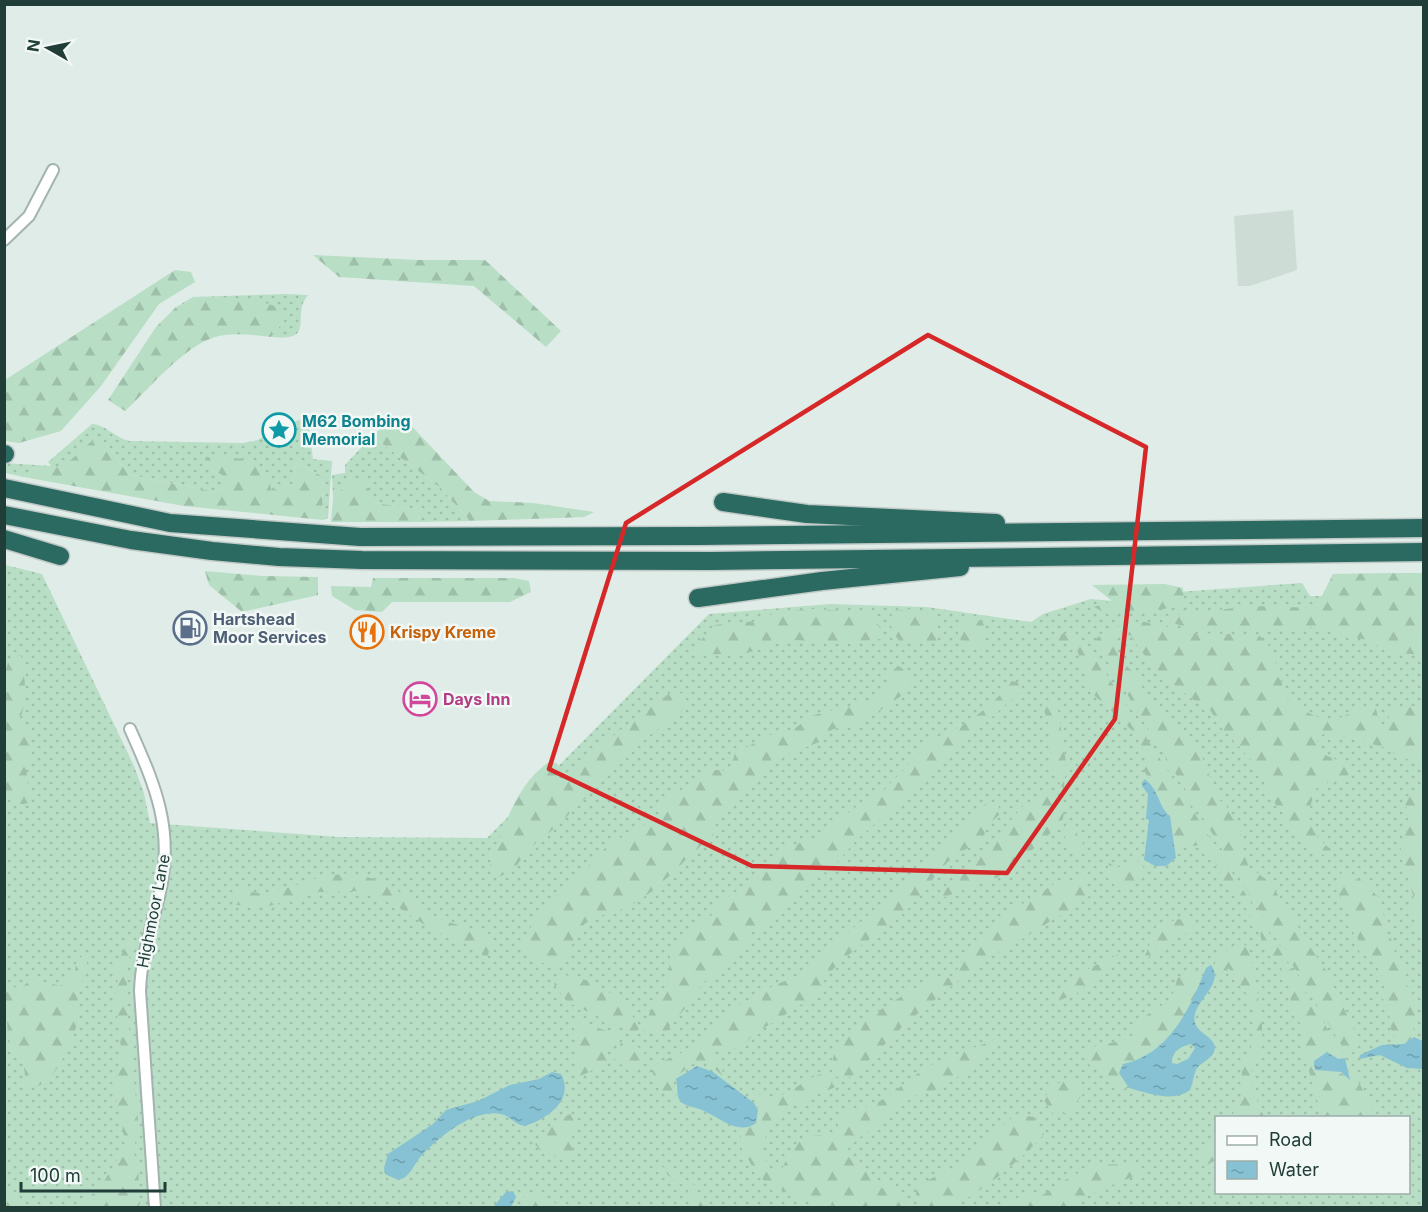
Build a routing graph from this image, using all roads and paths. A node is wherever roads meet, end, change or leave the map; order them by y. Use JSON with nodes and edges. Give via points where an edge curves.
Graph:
{"nodes":[{"id":1,"x":53,"y":170,"type":"dead end"},
{"id":2,"x":4,"y":240,"type":"edge"},
{"id":3,"x":4,"y":488,"type":"edge"},
{"id":4,"x":723,"y":502,"type":"dead end"},
{"id":5,"x":4,"y":514,"type":"edge"},
{"id":6,"x":1424,"y":528,"type":"edge"},
{"id":7,"x":1081,"y":532,"type":"junction"},
{"id":8,"x":4,"y":538,"type":"edge"},
{"id":9,"x":1424,"y":552,"type":"edge"},
{"id":10,"x":1070,"y":555,"type":"junction"},
{"id":11,"x":60,"y":556,"type":"dead end"},
{"id":12,"x":698,"y":598,"type":"dead end"},
{"id":13,"x":130,"y":729,"type":"dead end"},
{"id":14,"x":154,"y":1208,"type":"edge"}],
"edges":[{"from":1,"to":2,"type":"street","via":[[29,216]]},
{"from":3,"to":7,"type":"highway","via":[[171,523],[360,537]]},
{"from":4,"to":7,"type":"highway","via":[[807,514],[961,519]]},
{"from":5,"to":10,"type":"highway","via":[[131,540],[279,557],[712,561]]},
{"from":6,"to":7,"type":"highway"},
{"from":8,"to":11,"type":"highway"},
{"from":9,"to":10,"type":"highway"},
{"from":10,"to":12,"type":"highway","via":[[822,580]]},
{"from":13,"to":14,"type":"street","name":"Highmoor Lane","via":[[156,786],[166,838],[159,895],[141,966],[140,991]]}]}
